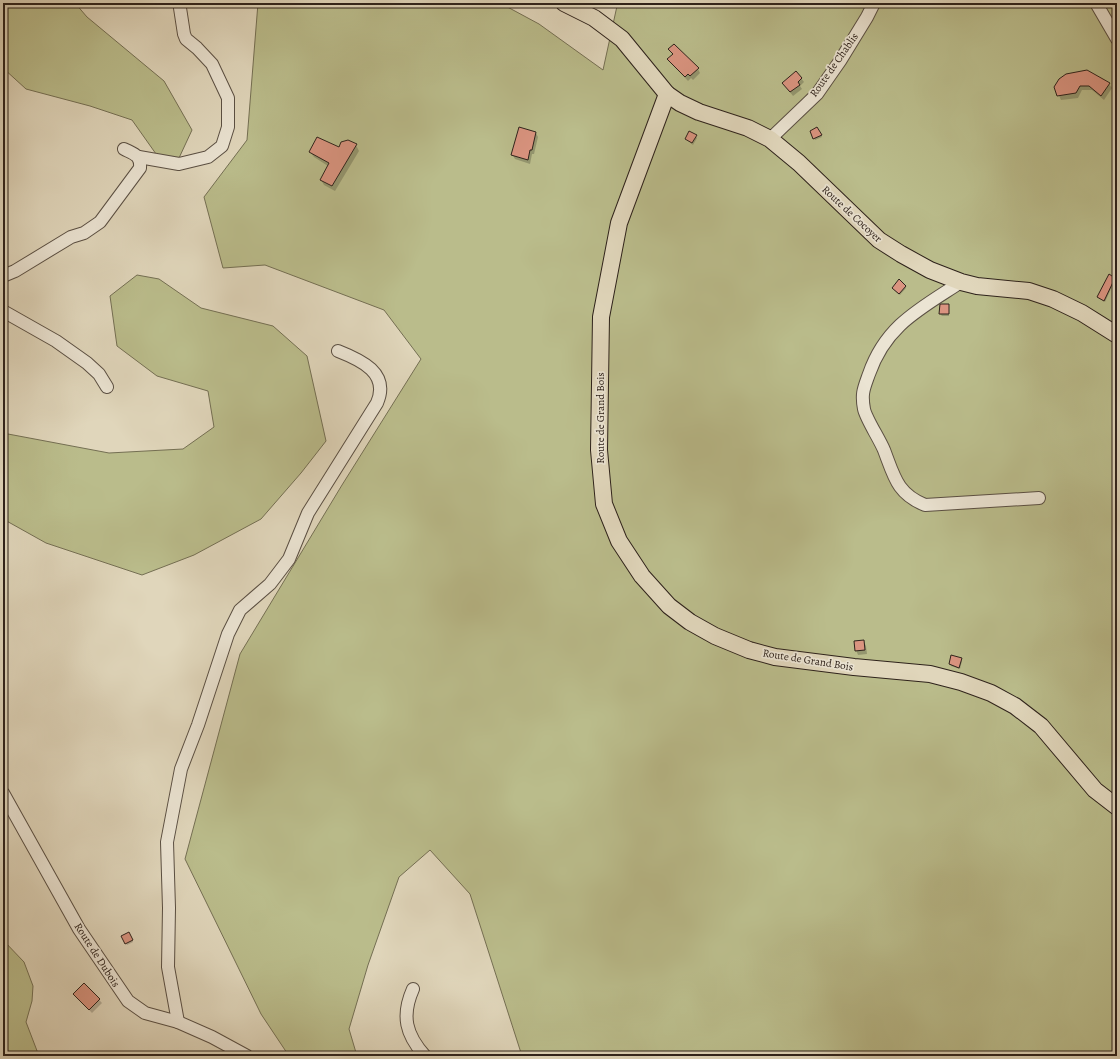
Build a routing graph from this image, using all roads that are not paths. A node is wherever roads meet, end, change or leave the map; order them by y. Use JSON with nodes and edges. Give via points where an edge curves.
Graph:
{"nodes":[{"id":1,"x":181,"y":3,"type":"edge"},
{"id":2,"x":564,"y":3,"type":"edge"},
{"id":3,"x":874,"y":3,"type":"edge"},
{"id":4,"x":1096,"y":3,"type":"edge"},
{"id":5,"x":1117,"y":39,"type":"edge"},
{"id":6,"x":667,"y":94,"type":"junction"},
{"id":7,"x":770,"y":139,"type":"junction"},
{"id":8,"x":124,"y":149,"type":"dead end"},
{"id":9,"x":139,"y":157,"type":"junction"},
{"id":10,"x":3,"y":276,"type":"edge"},
{"id":11,"x":961,"y":282,"type":"junction"},
{"id":12,"x":3,"y":311,"type":"edge"},
{"id":13,"x":1117,"y":335,"type":"edge"},
{"id":14,"x":338,"y":351,"type":"dead end"},
{"id":15,"x":107,"y":387,"type":"dead end"},
{"id":16,"x":1039,"y":498,"type":"dead end"},
{"id":17,"x":3,"y":793,"type":"edge"},
{"id":18,"x":1117,"y":807,"type":"edge"},
{"id":19,"x":413,"y":989,"type":"dead end"},
{"id":20,"x":178,"y":1022,"type":"junction"},
{"id":21,"x":247,"y":1056,"type":"edge"},
{"id":22,"x":425,"y":1056,"type":"edge"}],
"edges":[{"from":1,"to":9,"type":"street","via":[[186,39],[212,64],[228,98],[228,127],[222,146],[208,157],[180,164]]},
{"from":2,"to":6,"type":"main road","name":"Route de Cocoyer","via":[[594,18],[622,39]]},
{"from":3,"to":7,"type":"street","name":"Route de Chablis","via":[[817,94]]},
{"from":4,"to":5,"type":"street"},
{"from":6,"to":7,"type":"main road","name":"Route de Cocoyer","via":[[699,112],[748,128]]},
{"from":6,"to":18,"type":"main road","name":"Route de Grand Bois","via":[[619,223],[601,317],[599,450],[604,504],[619,541],[642,576],[669,606],[715,636],[749,650],[775,657],[930,674],[991,693],[1015,706],[1041,726],[1096,790]]},
{"from":7,"to":11,"type":"main road","name":"Route de Cocoyer","via":[[879,240],[930,270]]},
{"from":8,"to":9,"type":"street"},
{"from":9,"to":10,"type":"street","via":[[140,168],[100,222]]},
{"from":11,"to":13,"type":"main road","name":"Route de Cocoyer","via":[[1029,291],[1082,313]]},
{"from":11,"to":16,"type":"street","via":[[905,320],[888,337],[875,358],[862,394],[864,411],[880,440],[897,484],[914,501],[925,505]]},
{"from":12,"to":15,"type":"street","via":[[56,341],[87,363],[99,374]]},
{"from":14,"to":20,"type":"street","via":[[370,368],[379,381],[380,395],[377,403],[308,512],[289,559],[270,584],[240,610],[228,634],[181,769],[167,842],[168,967]]},
{"from":17,"to":20,"type":"street","name":"Route de Dubois","via":[[79,928],[128,1001],[145,1013]]},
{"from":19,"to":22,"type":"street","via":[[407,1005],[408,1028],[411,1039]]},
{"from":20,"to":21,"type":"street","name":"Route de Dubois"}]}
